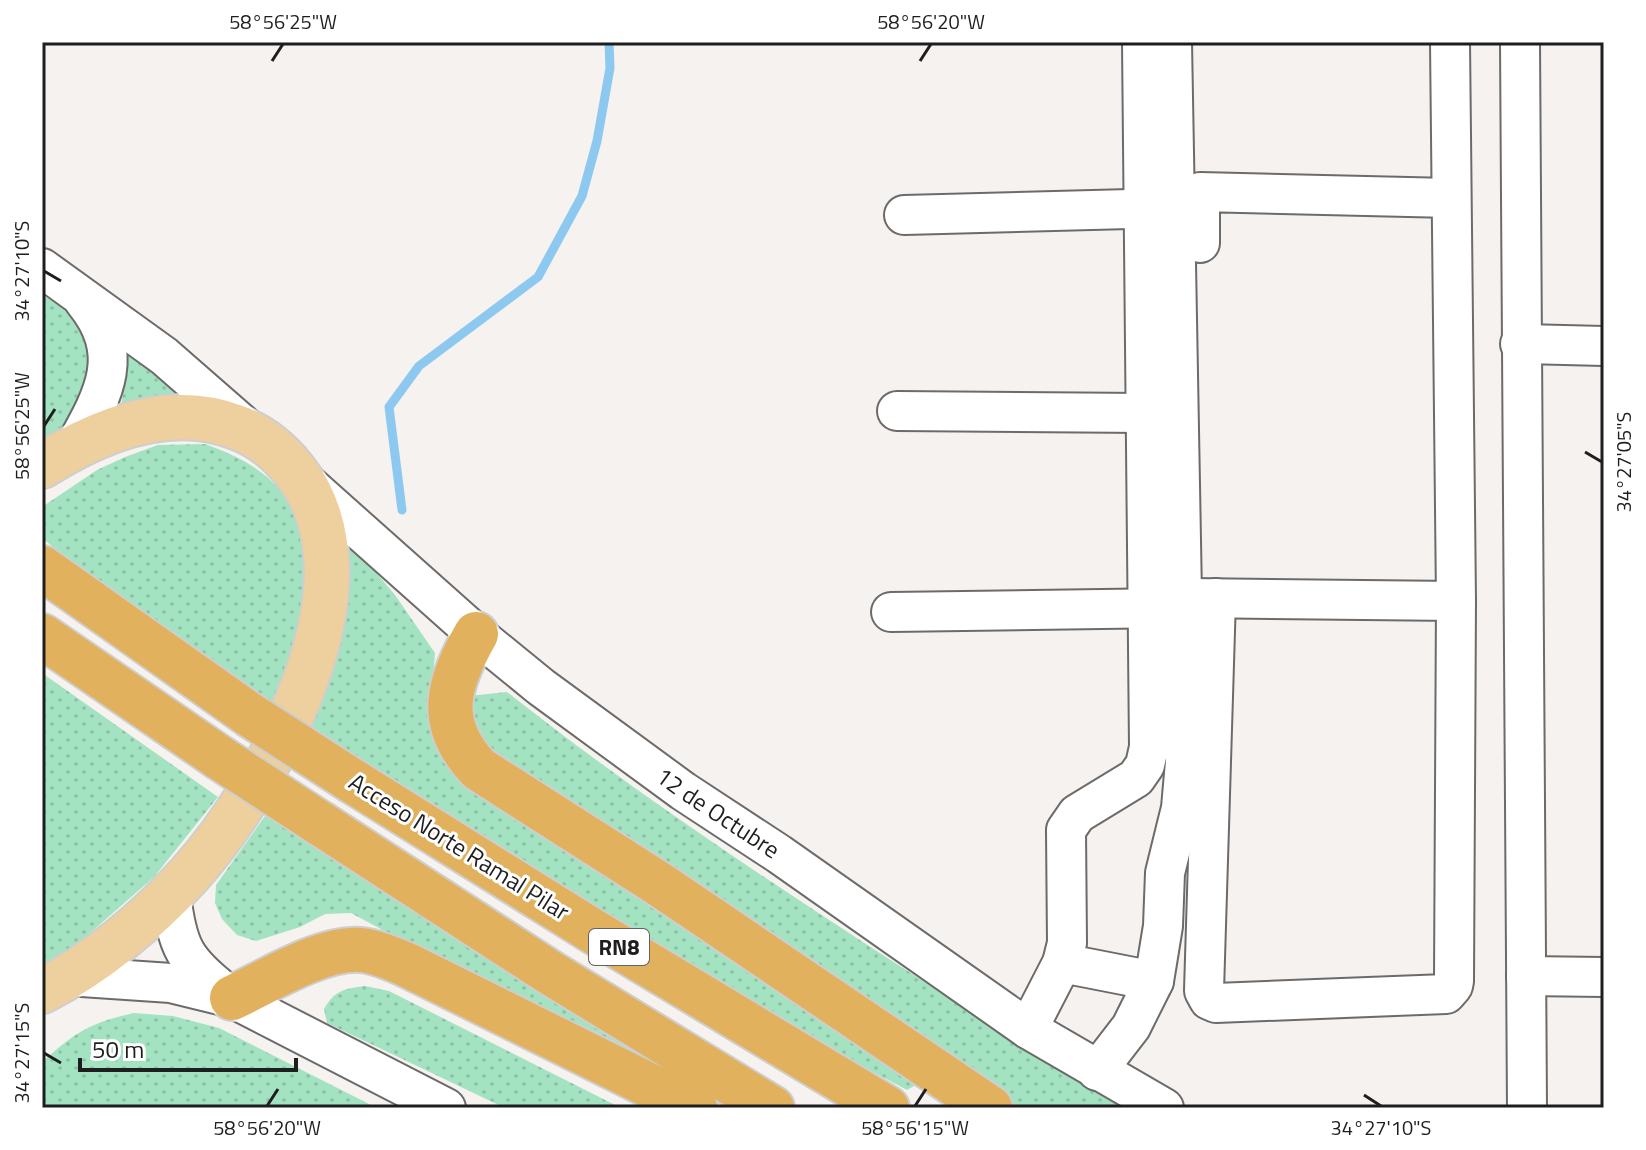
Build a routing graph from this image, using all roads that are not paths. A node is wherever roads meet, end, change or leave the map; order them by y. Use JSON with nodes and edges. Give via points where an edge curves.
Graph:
{"nodes":[{"id":1,"x":1142,"y":42,"type":"edge"},
{"id":2,"x":1172,"y":42,"type":"edge"},
{"id":3,"x":1197,"y":42,"type":"edge"},
{"id":4,"x":1450,"y":42,"type":"edge"},
{"id":5,"x":1520,"y":42,"type":"edge"},
{"id":6,"x":1197,"y":117,"type":"dead end"},
{"id":7,"x":1451,"y":198,"type":"junction"},
{"id":8,"x":1160,"y":209,"type":"junction"},
{"id":9,"x":904,"y":215,"type":"dead end"},
{"id":10,"x":42,"y":268,"type":"edge"},
{"id":11,"x":74,"y":290,"type":"junction"},
{"id":12,"x":1520,"y":344,"type":"junction"},
{"id":13,"x":1604,"y":346,"type":"edge"},
{"id":14,"x":897,"y":411,"type":"dead end"},
{"id":15,"x":1145,"y":413,"type":"junction"},
{"id":16,"x":257,"y":437,"type":"junction"},
{"id":17,"x":59,"y":456,"type":"edge"},
{"id":18,"x":301,"y":478,"type":"junction"},
{"id":19,"x":1201,"y":512,"type":"dead end"},
{"id":20,"x":45,"y":571,"type":"edge"},
{"id":21,"x":1456,"y":601,"type":"junction"},
{"id":22,"x":1182,"y":603,"type":"junction"},
{"id":23,"x":891,"y":612,"type":"dead end"},
{"id":24,"x":476,"y":634,"type":"junction"},
{"id":25,"x":42,"y":636,"type":"edge"},
{"id":26,"x":171,"y":894,"type":"junction"},
{"id":27,"x":1062,"y":963,"type":"junction"},
{"id":28,"x":1526,"y":976,"type":"junction"},
{"id":29,"x":1604,"y":977,"type":"edge"},
{"id":30,"x":1154,"y":981,"type":"junction"},
{"id":31,"x":50,"y":989,"type":"edge"},
{"id":32,"x":232,"y":998,"type":"junction"},
{"id":33,"x":1028,"y":1029,"type":"junction"},
{"id":34,"x":1097,"y":1071,"type":"junction"},
{"id":35,"x":446,"y":1108,"type":"edge"},
{"id":36,"x":695,"y":1108,"type":"edge"},
{"id":37,"x":772,"y":1108,"type":"edge"},
{"id":38,"x":887,"y":1108,"type":"edge"},
{"id":39,"x":990,"y":1108,"type":"edge"},
{"id":40,"x":1164,"y":1108,"type":"edge"},
{"id":41,"x":1527,"y":1108,"type":"edge"}],
"edges":[{"from":1,"to":8,"type":"street"},
{"from":2,"to":8,"type":"street"},
{"from":3,"to":6,"type":"street"},
{"from":4,"to":7,"type":"street"},
{"from":5,"to":12,"type":"street"},
{"from":7,"to":19,"type":"street","via":[[1200,192]]},
{"from":7,"to":21,"type":"street"},
{"from":8,"to":9,"type":"street"},
{"from":8,"to":15,"type":"street"},
{"from":8,"to":22,"type":"street"},
{"from":10,"to":11,"type":"street"},
{"from":11,"to":16,"type":"street","via":[[164,356]]},
{"from":11,"to":17,"type":"street","via":[[103,331],[109,364],[102,395]]},
{"from":12,"to":13,"type":"street"},
{"from":12,"to":28,"type":"street"},
{"from":14,"to":15,"type":"street"},
{"from":15,"to":22,"type":"street"},
{"from":16,"to":17,"type":"main road","via":[[227,423],[177,417],[128,426]]},
{"from":16,"to":18,"type":"main road"},
{"from":18,"to":24,"type":"street","name":"12 de Octubre"},
{"from":18,"to":26,"type":"main road","via":[[319,514],[326,553],[325,596],[312,662],[253,787]]},
{"from":20,"to":38,"type":"highway","name":"Acceso Norte Ramal Pilar","number":"RN8","bridge":true,"via":[[354,782]]},
{"from":21,"to":22,"type":"street"},
{"from":21,"to":22,"type":"street","via":[[1450,992],[1216,1003],[1204,991]]},
{"from":22,"to":23,"type":"street"},
{"from":22,"to":27,"type":"street","via":[[1145,765],[1136,778],[1077,814],[1066,830],[1067,943]]},
{"from":22,"to":30,"type":"street","via":[[1185,762],[1181,808],[1165,873]]},
{"from":24,"to":33,"type":"street","name":"12 de Octubre","via":[[683,791]]},
{"from":24,"to":39,"type":"highway","via":[[452,682],[449,706],[463,750],[479,769]]},
{"from":25,"to":37,"type":"highway","number":"RN8","bridge":true,"via":[[549,972]]},
{"from":26,"to":31,"type":"main road"},
{"from":26,"to":32,"type":"street","via":[[177,939],[185,955]]},
{"from":27,"to":30,"type":"street"},
{"from":27,"to":33,"type":"street"},
{"from":28,"to":29,"type":"street"},
{"from":28,"to":41,"type":"street"},
{"from":30,"to":34,"type":"street","via":[[1131,1027]]},
{"from":31,"to":32,"type":"street","via":[[171,983]]},
{"from":32,"to":35,"type":"street"},
{"from":32,"to":36,"type":"highway","via":[[340,951],[373,952]]},
{"from":33,"to":34,"type":"street","name":"12 de Octubre"},
{"from":34,"to":40,"type":"street","name":"12 de Octubre"}]}
